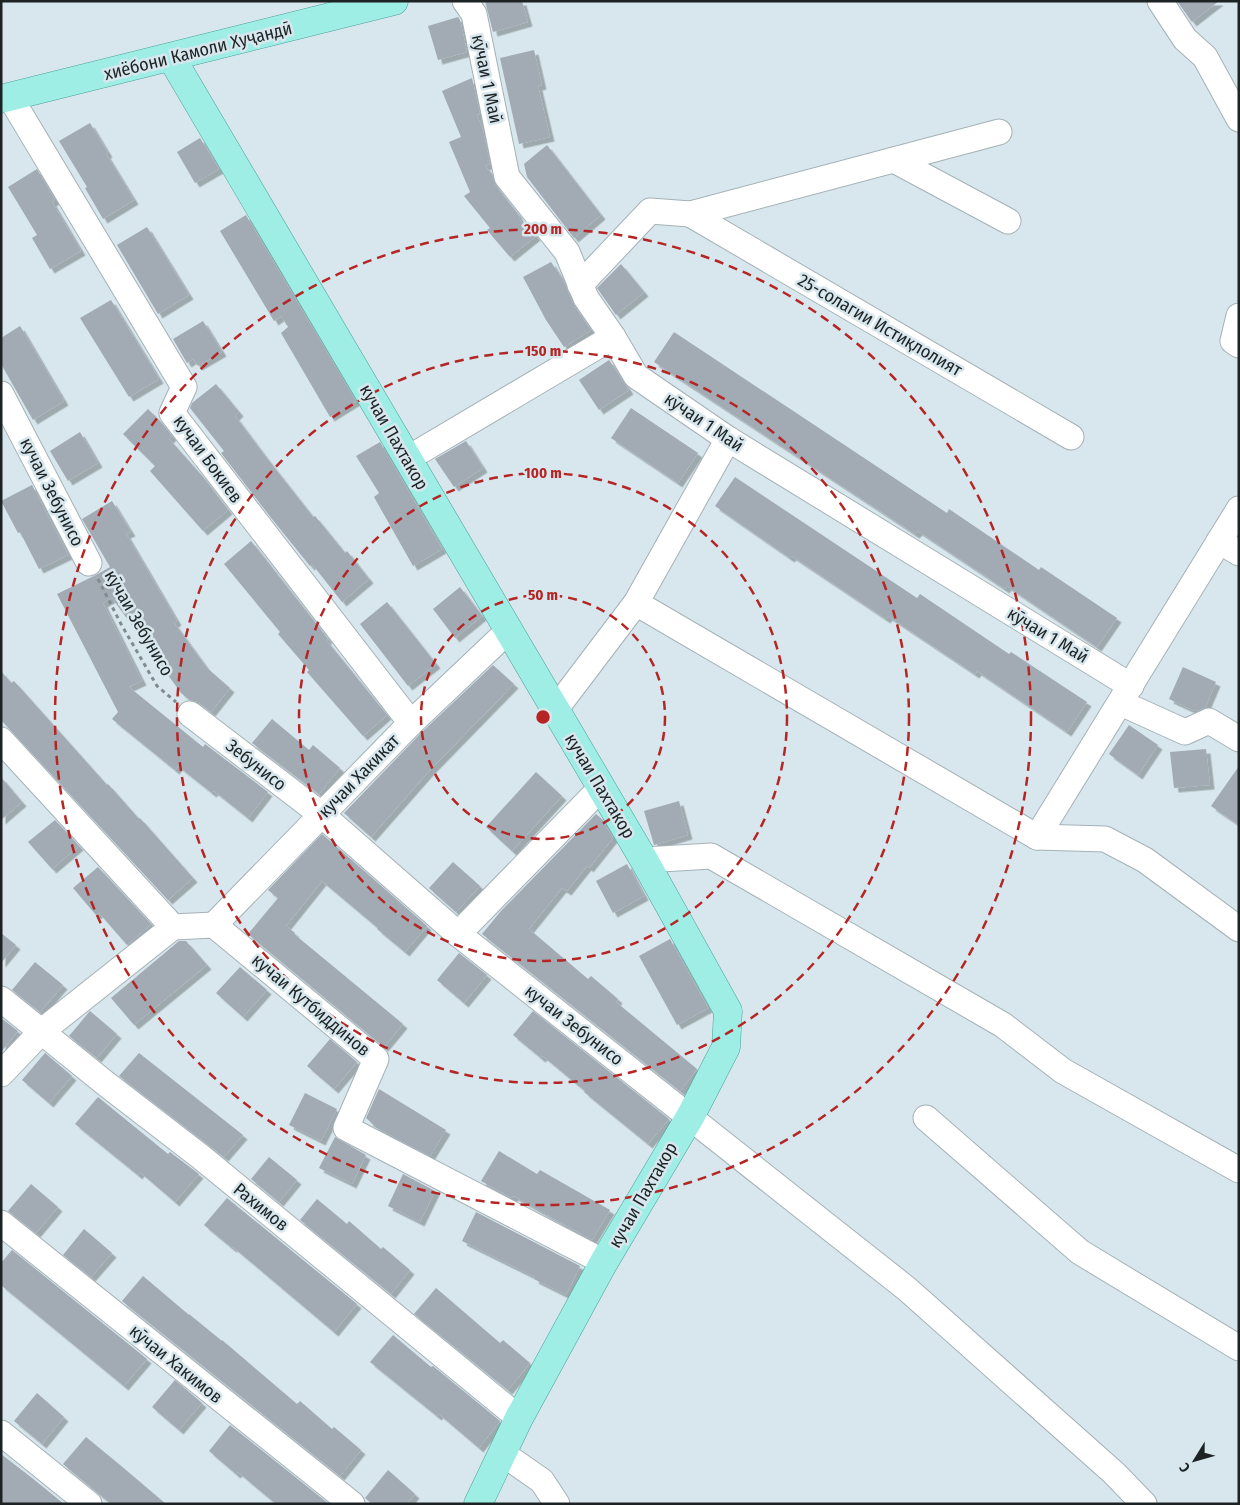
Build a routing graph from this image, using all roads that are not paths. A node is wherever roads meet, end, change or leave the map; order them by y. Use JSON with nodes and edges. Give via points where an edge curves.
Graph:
{"nodes":[{"id":1,"x":394,"y":1,"type":"edge"},
{"id":2,"x":465,"y":1,"type":"edge"},
{"id":3,"x":1160,"y":1,"type":"edge"},
{"id":4,"x":172,"y":57,"type":"junction"},
{"id":5,"x":6,"y":98,"type":"edge"},
{"id":6,"x":1239,"y":119,"type":"edge"},
{"id":7,"x":999,"y":132,"type":"dead end"},
{"id":8,"x":894,"y":160,"type":"junction"},
{"id":9,"x":690,"y":214,"type":"junction"},
{"id":10,"x":1008,"y":220,"type":"dead end"},
{"id":11,"x":580,"y":285,"type":"junction"},
{"id":12,"x":1239,"y":316,"type":"edge"},
{"id":13,"x":613,"y":338,"type":"junction"},
{"id":14,"x":1239,"y":345,"type":"edge"},
{"id":15,"x":1,"y":394,"type":"edge"},
{"id":16,"x":1071,"y":437,"type":"dead end"},
{"id":17,"x":728,"y":439,"type":"junction"},
{"id":18,"x":407,"y":459,"type":"junction"},
{"id":19,"x":1239,"y":509,"type":"edge"},
{"id":20,"x":1229,"y":547,"type":"edge"},
{"id":21,"x":89,"y":563,"type":"road end"},
{"id":22,"x":636,"y":603,"type":"junction"},
{"id":23,"x":508,"y":631,"type":"junction"},
{"id":24,"x":1126,"y":694,"type":"junction"},
{"id":25,"x":555,"y":710,"type":"junction"},
{"id":26,"x":190,"y":714,"type":"road end"},
{"id":27,"x":411,"y":723,"type":"junction"},
{"id":28,"x":1239,"y":739,"type":"edge"},
{"id":29,"x":1,"y":740,"type":"edge"},
{"id":30,"x":601,"y":788,"type":"junction"},
{"id":31,"x":322,"y":815,"type":"junction"},
{"id":32,"x":1037,"y":837,"type":"junction"},
{"id":33,"x":644,"y":860,"type":"junction"},
{"id":34,"x":214,"y":925,"type":"junction"},
{"id":35,"x":173,"y":927,"type":"junction"},
{"id":36,"x":1239,"y":929,"type":"edge"},
{"id":37,"x":458,"y":934,"type":"junction"},
{"id":38,"x":1,"y":999,"type":"edge"},
{"id":39,"x":42,"y":1031,"type":"junction"},
{"id":40,"x":1,"y":1074,"type":"edge"},
{"id":41,"x":690,"y":1116,"type":"junction"},
{"id":42,"x":926,"y":1118,"type":"dead end"},
{"id":43,"x":1239,"y":1170,"type":"edge"},
{"id":44,"x":1,"y":1224,"type":"edge"},
{"id":45,"x":604,"y":1262,"type":"junction"},
{"id":46,"x":1239,"y":1348,"type":"edge"},
{"id":47,"x":519,"y":1418,"type":"junction"},
{"id":48,"x":1,"y":1433,"type":"edge"},
{"id":49,"x":502,"y":1453,"type":"junction"},
{"id":50,"x":89,"y":1504,"type":"edge"},
{"id":51,"x":352,"y":1504,"type":"edge"},
{"id":52,"x":478,"y":1504,"type":"edge"},
{"id":53,"x":557,"y":1504,"type":"edge"},
{"id":54,"x":1144,"y":1504,"type":"edge"}],
"edges":[{"from":1,"to":4,"type":"main road","name":"хиёбони Камоли Хуҷандӣ"},
{"from":2,"to":11,"type":"street","name":"кӯчаи 1 Май","via":[[474,14],[508,178],[567,252]]},
{"from":3,"to":6,"type":"street","via":[[1185,39],[1205,57]]},
{"from":4,"to":5,"type":"main road","name":"хиёбони Камоли Хуҷандӣ"},
{"from":4,"to":18,"type":"main road","name":"кучаи Пахтакор"},
{"from":5,"to":27,"type":"street","name":"кучаи Бокиев","via":[[184,388],[172,414]]},
{"from":7,"to":8,"type":"street","name":"25-солагии Истиқлолият"},
{"from":8,"to":9,"type":"street","name":"25-солагии Истиқлолият"},
{"from":8,"to":10,"type":"street"},
{"from":9,"to":11,"type":"street","name":"25-солагии Истиқлолият","via":[[650,211]]},
{"from":9,"to":16,"type":"street","name":"25-солагии Истиқлолият"},
{"from":11,"to":13,"type":"street","name":"кӯчаи 1 Май"},
{"from":12,"to":14,"type":"street","via":[[1233,341]]},
{"from":13,"to":17,"type":"street","name":"кӯчаи 1 Май","via":[[636,376]]},
{"from":13,"to":18,"type":"street"},
{"from":15,"to":21,"type":"street","name":"кучаи Зебунисо"},
{"from":17,"to":22,"type":"street"},
{"from":17,"to":24,"type":"street","name":"кӯчаи 1 Май"},
{"from":18,"to":23,"type":"main road","name":"кучаи Пахтакор"},
{"from":19,"to":20,"type":"street"},
{"from":20,"to":24,"type":"street"},
{"from":22,"to":25,"type":"street"},
{"from":22,"to":32,"type":"street"},
{"from":23,"to":25,"type":"main road","name":"кучаи Пахтакор"},
{"from":23,"to":27,"type":"street","name":"кучаи Хакикат"},
{"from":24,"to":28,"type":"street","name":"кӯчаи 1 Май","via":[[1185,732],[1209,721]]},
{"from":24,"to":32,"type":"street"},
{"from":25,"to":30,"type":"main road","name":"кучаи Пахтакор"},
{"from":26,"to":31,"type":"street","name":"Зебунисо"},
{"from":27,"to":31,"type":"street","name":"кучаи Хакикат"},
{"from":29,"to":35,"type":"street"},
{"from":30,"to":33,"type":"main road","name":"кучаи Пахтакор"},
{"from":30,"to":37,"type":"street"},
{"from":31,"to":34,"type":"street","name":"кучаи Хакикат"},
{"from":31,"to":37,"type":"street","name":"кучаи Зебунисо"},
{"from":32,"to":36,"type":"street","via":[[1104,839],[1145,860]]},
{"from":33,"to":41,"type":"main road","name":"кучаи Пахтакор","via":[[728,1011],[726,1047]]},
{"from":33,"to":43,"type":"street","via":[[710,856],[1003,1025],[1063,1070]]},
{"from":34,"to":35,"type":"street"},
{"from":34,"to":45,"type":"street","name":"кучаи Кутбиддинов","via":[[376,1060],[346,1128]]},
{"from":35,"to":39,"type":"street"},
{"from":37,"to":41,"type":"street","name":"кучаи Зебунисо"},
{"from":38,"to":39,"type":"street","name":"Рахимов"},
{"from":39,"to":40,"type":"street"},
{"from":39,"to":47,"type":"street","name":"Рахимов"},
{"from":41,"to":45,"type":"main road","name":"кучаи Пахтакор"},
{"from":41,"to":54,"type":"street","name":"кучаи Зебунисо","via":[[907,1289],[1114,1473]]},
{"from":42,"to":46,"type":"street","via":[[1080,1252]]},
{"from":44,"to":51,"type":"street","name":"кӯчаи Хакимов"},
{"from":45,"to":47,"type":"main road","name":"кучаи Пахтакор"},
{"from":47,"to":49,"type":"main road","name":"кучаи Пахтакор"},
{"from":48,"to":50,"type":"street"},
{"from":49,"to":52,"type":"main road","name":"кучаи Пахтакор"},
{"from":49,"to":53,"type":"street","via":[[542,1481]]}]}
